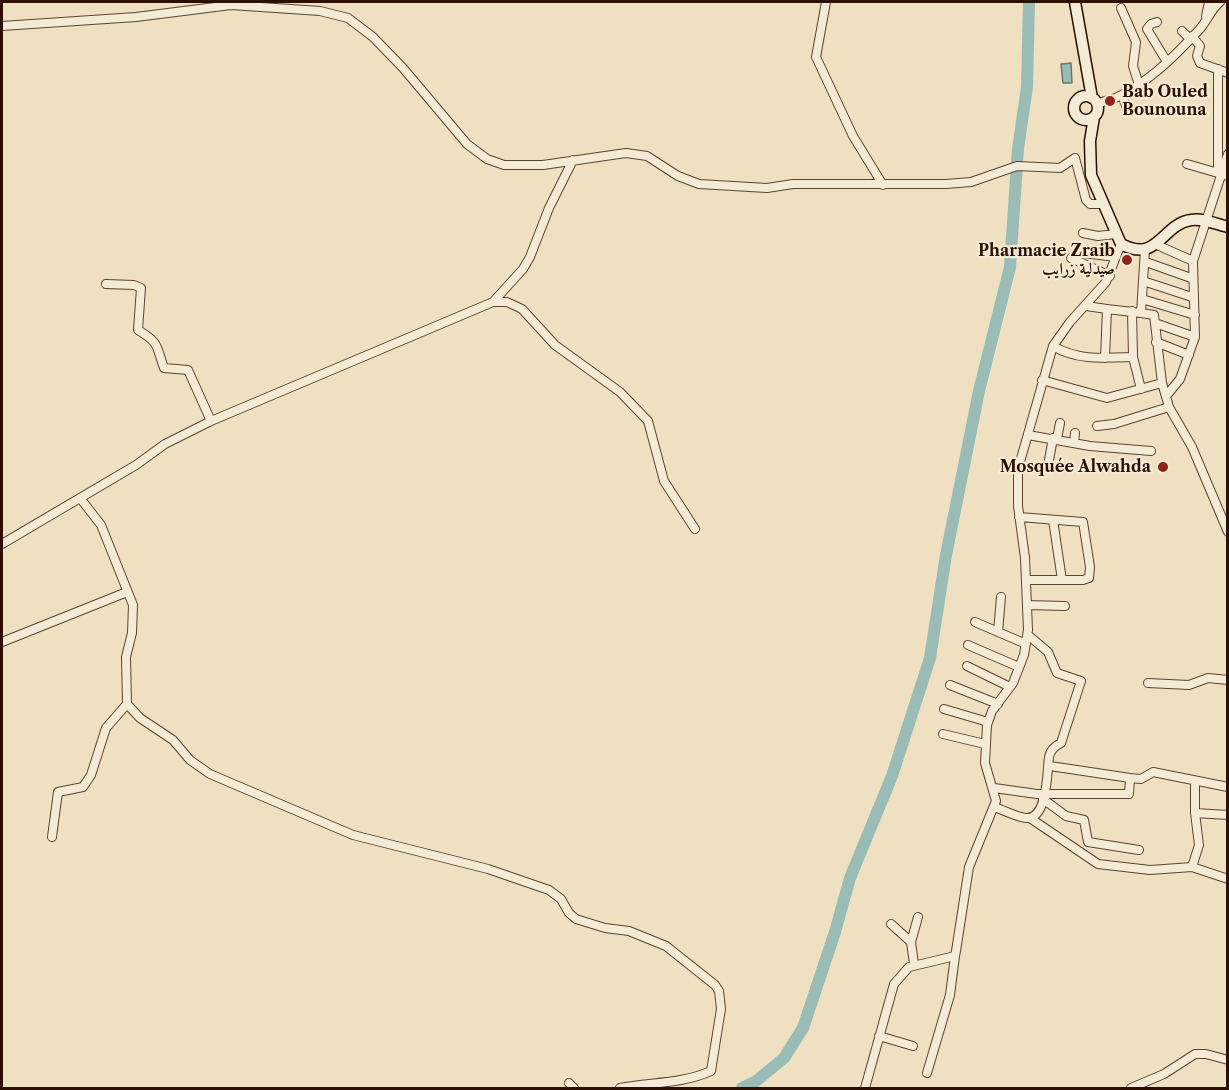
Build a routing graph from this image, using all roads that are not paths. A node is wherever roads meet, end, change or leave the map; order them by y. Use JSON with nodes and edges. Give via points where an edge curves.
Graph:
{"nodes":[{"id":1,"x":826,"y":2,"type":"edge"},
{"id":2,"x":1075,"y":2,"type":"edge"},
{"id":3,"x":1209,"y":2,"type":"edge"},
{"id":4,"x":1220,"y":2,"type":"edge"},
{"id":5,"x":1121,"y":8,"type":"dead end"},
{"id":6,"x":1206,"y":18,"type":"junction"},
{"id":7,"x":1157,"y":22,"type":"dead end"},
{"id":8,"x":2,"y":26,"type":"edge"},
{"id":9,"x":1182,"y":31,"type":"dead end"},
{"id":10,"x":1190,"y":37,"type":"junction"},
{"id":11,"x":1167,"y":62,"type":"junction"},
{"id":12,"x":1218,"y":69,"type":"junction"},
{"id":13,"x":1227,"y":73,"type":"edge"},
{"id":14,"x":1139,"y":85,"type":"junction"},
{"id":15,"x":1122,"y":95,"type":"junction"},
{"id":16,"x":1090,"y":100,"type":"junction"},
{"id":17,"x":1128,"y":108,"type":"dead end"},
{"id":18,"x":1094,"y":117,"type":"junction"},
{"id":19,"x":1081,"y":119,"type":"junction"},
{"id":20,"x":1090,"y":141,"type":"junction"},
{"id":21,"x":1227,"y":154,"type":"edge"},
{"id":22,"x":573,"y":160,"type":"junction"},
{"id":23,"x":1186,"y":164,"type":"dead end"},
{"id":24,"x":1224,"y":175,"type":"edge"},
{"id":25,"x":883,"y":185,"type":"junction"},
{"id":26,"x":1104,"y":204,"type":"junction"},
{"id":27,"x":1205,"y":221,"type":"junction"},
{"id":28,"x":1227,"y":227,"type":"edge"},
{"id":29,"x":1083,"y":233,"type":"dead end"},
{"id":30,"x":1119,"y":239,"type":"junction"},
{"id":31,"x":1157,"y":245,"type":"junction"},
{"id":32,"x":1145,"y":249,"type":"junction"},
{"id":33,"x":1083,"y":253,"type":"dead end"},
{"id":34,"x":1116,"y":257,"type":"junction"},
{"id":35,"x":1071,"y":258,"type":"dead end"},
{"id":36,"x":1193,"y":261,"type":"junction"},
{"id":37,"x":1146,"y":262,"type":"junction"},
{"id":38,"x":1110,"y":276,"type":"junction"},
{"id":39,"x":1191,"y":278,"type":"junction"},
{"id":40,"x":1143,"y":281,"type":"junction"},
{"id":41,"x":106,"y":284,"type":"dead end"},
{"id":42,"x":1192,"y":297,"type":"junction"},
{"id":43,"x":1142,"y":299,"type":"junction"},
{"id":44,"x":493,"y":302,"type":"junction"},
{"id":45,"x":1086,"y":306,"type":"junction"},
{"id":46,"x":1107,"y":309,"type":"junction"},
{"id":47,"x":1132,"y":311,"type":"junction"},
{"id":48,"x":1141,"y":313,"type":"junction"},
{"id":49,"x":1195,"y":315,"type":"junction"},
{"id":50,"x":1155,"y":323,"type":"junction"},
{"id":51,"x":1195,"y":337,"type":"junction"},
{"id":52,"x":1156,"y":342,"type":"junction"},
{"id":53,"x":1053,"y":346,"type":"junction"},
{"id":54,"x":1189,"y":355,"type":"junction"},
{"id":55,"x":1133,"y":357,"type":"junction"},
{"id":56,"x":1105,"y":358,"type":"junction"},
{"id":57,"x":1042,"y":380,"type":"junction"},
{"id":58,"x":1162,"y":383,"type":"junction"},
{"id":59,"x":1141,"y":389,"type":"junction"},
{"id":60,"x":1167,"y":395,"type":"junction"},
{"id":61,"x":1169,"y":407,"type":"junction"},
{"id":62,"x":211,"y":421,"type":"junction"},
{"id":63,"x":1060,"y":423,"type":"dead end"},
{"id":64,"x":1097,"y":426,"type":"dead end"},
{"id":65,"x":1075,"y":433,"type":"dead end"},
{"id":66,"x":1028,"y":435,"type":"junction"},
{"id":67,"x":1055,"y":438,"type":"junction"},
{"id":68,"x":1074,"y":443,"type":"junction"},
{"id":69,"x":1151,"y":451,"type":"dead end"},
{"id":70,"x":1049,"y":460,"type":"dead end"},
{"id":71,"x":80,"y":498,"type":"junction"},
{"id":72,"x":1019,"y":517,"type":"junction"},
{"id":73,"x":1053,"y":520,"type":"junction"},
{"id":74,"x":695,"y":529,"type":"dead end"},
{"id":75,"x":1227,"y":532,"type":"edge"},
{"id":76,"x":2,"y":544,"type":"edge"},
{"id":77,"x":1026,"y":580,"type":"junction"},
{"id":78,"x":1062,"y":580,"type":"junction"},
{"id":79,"x":127,"y":592,"type":"junction"},
{"id":80,"x":1001,"y":597,"type":"dead end"},
{"id":81,"x":1027,"y":605,"type":"junction"},
{"id":82,"x":1065,"y":606,"type":"dead end"},
{"id":83,"x":975,"y":622,"type":"dead end"},
{"id":84,"x":998,"y":632,"type":"junction"},
{"id":85,"x":1028,"y":635,"type":"junction"},
{"id":86,"x":2,"y":642,"type":"edge"},
{"id":87,"x":1026,"y":644,"type":"junction"},
{"id":88,"x":968,"y":645,"type":"dead end"},
{"id":89,"x":967,"y":666,"type":"dead end"},
{"id":90,"x":1019,"y":668,"type":"junction"},
{"id":91,"x":1227,"y":680,"type":"edge"},
{"id":92,"x":1148,"y":683,"type":"dead end"},
{"id":93,"x":950,"y":685,"type":"dead end"},
{"id":94,"x":1010,"y":687,"type":"junction"},
{"id":95,"x":127,"y":704,"type":"junction"},
{"id":96,"x":998,"y":704,"type":"junction"},
{"id":97,"x":944,"y":709,"type":"dead end"},
{"id":98,"x":988,"y":722,"type":"junction"},
{"id":99,"x":943,"y":734,"type":"dead end"},
{"id":100,"x":985,"y":744,"type":"junction"},
{"id":101,"x":1050,"y":766,"type":"junction"},
{"id":102,"x":1130,"y":778,"type":"junction"},
{"id":103,"x":1195,"y":782,"type":"junction"},
{"id":104,"x":1227,"y":787,"type":"edge"},
{"id":105,"x":994,"y":788,"type":"junction"},
{"id":106,"x":1044,"y":796,"type":"junction"},
{"id":107,"x":994,"y":807,"type":"junction"},
{"id":108,"x":1195,"y":813,"type":"junction"},
{"id":109,"x":1227,"y":815,"type":"edge"},
{"id":110,"x":1030,"y":818,"type":"junction"},
{"id":111,"x":52,"y":837,"type":"dead end"},
{"id":112,"x":1139,"y":850,"type":"dead end"},
{"id":113,"x":1192,"y":867,"type":"junction"},
{"id":114,"x":1227,"y":879,"type":"edge"},
{"id":115,"x":918,"y":917,"type":"dead end"},
{"id":116,"x":891,"y":924,"type":"dead end"},
{"id":117,"x":911,"y":942,"type":"junction"},
{"id":118,"x":955,"y":956,"type":"junction"},
{"id":119,"x":914,"y":964,"type":"junction"},
{"id":120,"x":879,"y":1036,"type":"junction"},
{"id":121,"x":913,"y":1046,"type":"dead end"},
{"id":122,"x":1227,"y":1060,"type":"edge"},
{"id":123,"x":927,"y":1073,"type":"dead end"},
{"id":124,"x":620,"y":1089,"type":"edge"},
{"id":125,"x":866,"y":1089,"type":"edge"},
{"id":126,"x":1131,"y":1089,"type":"edge"}],
"edges":[{"from":1,"to":25,"type":"street","via":[[816,57],[853,136]]},
{"from":2,"to":16,"type":"street"},
{"from":3,"to":6,"type":"street"},
{"from":4,"to":6,"type":"street"},
{"from":5,"to":14,"type":"street","via":[[1136,42],[1133,66]]},
{"from":6,"to":10,"type":"street"},
{"from":7,"to":11,"type":"street","via":[[1147,22],[1149,34]]},
{"from":8,"to":22,"type":"street","via":[[114,19],[231,5],[335,15],[357,23],[373,37],[476,152],[504,165]]},
{"from":9,"to":10,"type":"street"},
{"from":10,"to":11,"type":"street"},
{"from":10,"to":12,"type":"street","via":[[1200,46],[1200,63]]},
{"from":11,"to":14,"type":"street"},
{"from":12,"to":13,"type":"street"},
{"from":12,"to":24,"type":"street","via":[[1218,169]]},
{"from":14,"to":15,"type":"street"},
{"from":15,"to":16,"type":"street","via":[[1110,100]]},
{"from":15,"to":17,"type":"street"},
{"from":16,"to":18,"type":"street"},
{"from":16,"to":19,"type":"street","via":[[1076,100],[1074,107]]},
{"from":18,"to":19,"type":"street"},
{"from":18,"to":20,"type":"street"},
{"from":19,"to":20,"type":"street"},
{"from":20,"to":26,"type":"street","via":[[1091,175]]},
{"from":21,"to":24,"type":"street"},
{"from":22,"to":25,"type":"street","via":[[616,153],[647,156],[687,180],[709,185]]},
{"from":22,"to":44,"type":"street","via":[[526,263]]},
{"from":23,"to":24,"type":"street"},
{"from":24,"to":27,"type":"street"},
{"from":25,"to":26,"type":"street","via":[[971,182],[1017,166],[1060,168],[1075,158],[1086,200],[1090,204]]},
{"from":26,"to":30,"type":"street"},
{"from":27,"to":28,"type":"street"},
{"from":27,"to":31,"type":"street","via":[[1184,222]]},
{"from":27,"to":36,"type":"street"},
{"from":29,"to":30,"type":"street"},
{"from":30,"to":32,"type":"street","via":[[1132,248]]},
{"from":30,"to":34,"type":"street"},
{"from":31,"to":32,"type":"street"},
{"from":31,"to":36,"type":"street"},
{"from":32,"to":37,"type":"street"},
{"from":33,"to":34,"type":"street"},
{"from":34,"to":38,"type":"street"},
{"from":35,"to":38,"type":"street"},
{"from":36,"to":39,"type":"street"},
{"from":37,"to":39,"type":"street"},
{"from":37,"to":40,"type":"street"},
{"from":38,"to":45,"type":"street"},
{"from":39,"to":42,"type":"street"},
{"from":40,"to":42,"type":"street"},
{"from":40,"to":43,"type":"street"},
{"from":41,"to":62,"type":"street","via":[[141,288],[138,330],[158,345],[164,368],[188,370]]},
{"from":42,"to":49,"type":"street"},
{"from":43,"to":48,"type":"street"},
{"from":43,"to":49,"type":"street"},
{"from":44,"to":62,"type":"street"},
{"from":44,"to":74,"type":"street","via":[[507,302],[522,309],[555,345],[620,393],[648,421],[663,481]]},
{"from":45,"to":46,"type":"street"},
{"from":45,"to":53,"type":"street"},
{"from":46,"to":47,"type":"street"},
{"from":46,"to":56,"type":"street"},
{"from":47,"to":48,"type":"street"},
{"from":47,"to":55,"type":"street"},
{"from":48,"to":50,"type":"street","via":[[1154,315]]},
{"from":49,"to":51,"type":"street"},
{"from":50,"to":51,"type":"street"},
{"from":50,"to":52,"type":"street"},
{"from":51,"to":54,"type":"street"},
{"from":52,"to":54,"type":"street"},
{"from":52,"to":58,"type":"street"},
{"from":53,"to":56,"type":"street","via":[[1074,356]]},
{"from":53,"to":57,"type":"street"},
{"from":54,"to":60,"type":"street","via":[[1180,379]]},
{"from":55,"to":56,"type":"street"},
{"from":55,"to":59,"type":"street"},
{"from":57,"to":59,"type":"street","via":[[1107,398]]},
{"from":57,"to":66,"type":"street"},
{"from":58,"to":59,"type":"street"},
{"from":58,"to":60,"type":"street"},
{"from":60,"to":61,"type":"street"},
{"from":61,"to":64,"type":"street"},
{"from":61,"to":75,"type":"street","via":[[1192,447]]},
{"from":62,"to":71,"type":"street","via":[[165,444]]},
{"from":63,"to":67,"type":"street"},
{"from":65,"to":68,"type":"street"},
{"from":66,"to":67,"type":"street"},
{"from":66,"to":72,"type":"street","via":[[1018,469]]},
{"from":67,"to":68,"type":"street"},
{"from":67,"to":70,"type":"street"},
{"from":68,"to":69,"type":"street"},
{"from":71,"to":76,"type":"street"},
{"from":71,"to":79,"type":"street","via":[[101,525]]},
{"from":72,"to":73,"type":"street"},
{"from":72,"to":77,"type":"street"},
{"from":73,"to":78,"type":"street"},
{"from":73,"to":78,"type":"street","via":[[1079,521],[1085,529],[1090,576]]},
{"from":77,"to":78,"type":"street"},
{"from":77,"to":81,"type":"street"},
{"from":79,"to":86,"type":"street"},
{"from":79,"to":95,"type":"street","via":[[134,617],[126,657]]},
{"from":80,"to":84,"type":"street"},
{"from":81,"to":82,"type":"street"},
{"from":81,"to":85,"type":"street"},
{"from":83,"to":84,"type":"street"},
{"from":84,"to":87,"type":"street"},
{"from":85,"to":87,"type":"street"},
{"from":85,"to":101,"type":"street","via":[[1048,652],[1058,674],[1081,681],[1061,743],[1049,755]]},
{"from":87,"to":90,"type":"street"},
{"from":88,"to":90,"type":"street"},
{"from":89,"to":94,"type":"street"},
{"from":90,"to":94,"type":"street"},
{"from":91,"to":92,"type":"street","via":[[1208,678],[1190,685]]},
{"from":93,"to":96,"type":"street"},
{"from":94,"to":96,"type":"street"},
{"from":95,"to":111,"type":"street","via":[[106,728],[91,775],[83,787],[58,792]]},
{"from":95,"to":124,"type":"street","via":[[140,718],[173,740],[190,760],[219,778],[353,835],[488,869],[549,890],[576,919],[629,931],[673,951],[719,992],[721,1009],[714,1065],[711,1071],[692,1078]]},
{"from":96,"to":98,"type":"street"},
{"from":97,"to":98,"type":"street"},
{"from":98,"to":100,"type":"street"},
{"from":99,"to":100,"type":"street"},
{"from":100,"to":105,"type":"street","via":[[985,763]]},
{"from":101,"to":102,"type":"street"},
{"from":101,"to":106,"type":"street"},
{"from":102,"to":103,"type":"street","via":[[1143,778],[1153,772]]},
{"from":102,"to":106,"type":"street","via":[[1129,794]]},
{"from":103,"to":104,"type":"street"},
{"from":103,"to":108,"type":"street"},
{"from":105,"to":106,"type":"street"},
{"from":105,"to":107,"type":"street"},
{"from":106,"to":110,"type":"street","via":[[1040,809]]},
{"from":106,"to":112,"type":"street","via":[[1066,816],[1084,820],[1088,842]]},
{"from":107,"to":110,"type":"street"},
{"from":107,"to":118,"type":"street","via":[[969,867]]},
{"from":108,"to":109,"type":"street"},
{"from":108,"to":113,"type":"street","via":[[1199,850]]},
{"from":110,"to":113,"type":"street","via":[[1098,864],[1150,870]]},
{"from":113,"to":114,"type":"street"},
{"from":115,"to":117,"type":"street"},
{"from":116,"to":117,"type":"street"},
{"from":117,"to":119,"type":"street"},
{"from":118,"to":119,"type":"street"},
{"from":118,"to":123,"type":"street","via":[[948,1004]]},
{"from":119,"to":120,"type":"street","via":[[891,990]]},
{"from":120,"to":121,"type":"street"},
{"from":120,"to":125,"type":"street"},
{"from":122,"to":126,"type":"street","via":[[1195,1054]]}]}
